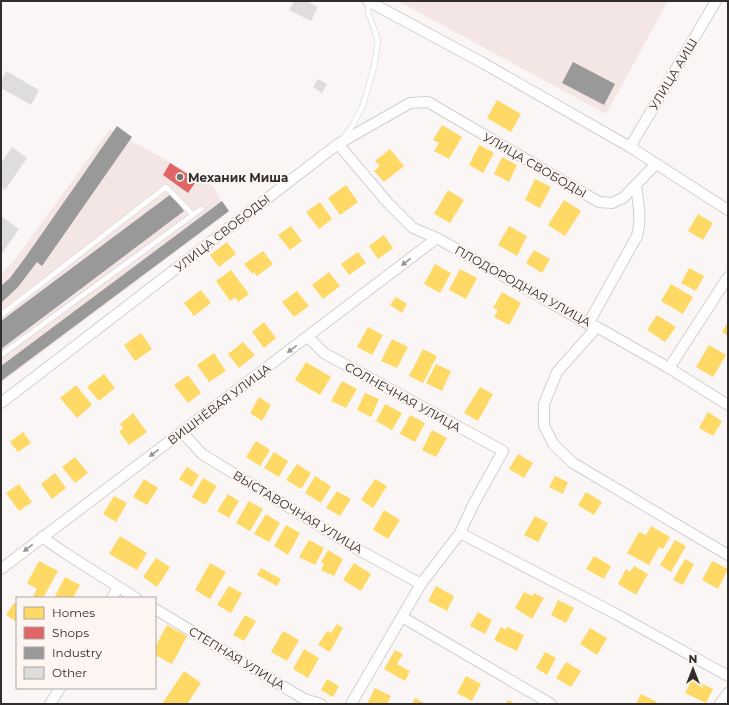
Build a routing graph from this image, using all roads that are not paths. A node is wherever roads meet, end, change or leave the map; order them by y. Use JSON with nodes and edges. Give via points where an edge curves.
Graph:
{"nodes":[{"id":1,"x":369,"y":1,"type":"edge"},
{"id":2,"x":716,"y":1,"type":"edge"},
{"id":3,"x":338,"y":144,"type":"junction"},
{"id":4,"x":630,"y":147,"type":"junction"},
{"id":5,"x":656,"y":164,"type":"junction"},
{"id":6,"x":636,"y":186,"type":"junction"},
{"id":7,"x":201,"y":209,"type":"dead end"},
{"id":8,"x":728,"y":210,"type":"edge"},
{"id":9,"x":193,"y":215,"type":"junction"},
{"id":10,"x":437,"y":238,"type":"junction"},
{"id":11,"x":728,"y":277,"type":"edge"},
{"id":12,"x":1,"y":315,"type":"edge"},
{"id":13,"x":593,"y":325,"type":"junction"},
{"id":14,"x":308,"y":337,"type":"junction"},
{"id":15,"x":1,"y":355,"type":"edge"},
{"id":16,"x":669,"y":368,"type":"junction"},
{"id":17,"x":1,"y":403,"type":"edge"},
{"id":18,"x":728,"y":405,"type":"edge"},
{"id":19,"x":182,"y":432,"type":"junction"},
{"id":20,"x":460,"y":533,"type":"junction"},
{"id":21,"x":42,"y":537,"type":"junction"},
{"id":22,"x":728,"y":555,"type":"edge"},
{"id":23,"x":1,"y":569,"type":"edge"},
{"id":24,"x":421,"y":584,"type":"junction"},
{"id":25,"x":118,"y":587,"type":"junction"},
{"id":26,"x":113,"y":597,"type":"edge"},
{"id":27,"x":134,"y":597,"type":"edge"},
{"id":28,"x":156,"y":610,"type":"edge"},
{"id":29,"x":402,"y":617,"type":"junction"},
{"id":30,"x":728,"y":676,"type":"edge"},
{"id":31,"x":59,"y":689,"type":"edge"},
{"id":32,"x":728,"y":693,"type":"edge"},
{"id":33,"x":50,"y":704,"type":"edge"},
{"id":34,"x":321,"y":704,"type":"edge"},
{"id":35,"x":351,"y":704,"type":"edge"},
{"id":36,"x":551,"y":704,"type":"edge"},
{"id":37,"x":720,"y":704,"type":"edge"}],
"edges":[{"from":1,"to":3,"type":"lane","via":[[368,12],[378,40],[374,68],[363,105],[353,125]]},
{"from":1,"to":4,"type":"street"},
{"from":2,"to":4,"type":"street","name":"УЛИЦА АИШ"},
{"from":3,"to":6,"type":"street","name":"УЛИЦА СВОБОДЫ","via":[[410,102],[428,102],[599,202],[612,203],[623,198]]},
{"from":3,"to":10,"type":"street","name":"ПЛОДОРОДНАЯ УЛИЦА","via":[[413,228]]},
{"from":3,"to":17,"type":"street","name":"УЛИЦА СВОБОДЫ"},
{"from":4,"to":5,"type":"street"},
{"from":5,"to":6,"type":"street","name":"УЛИЦА СВОБОДЫ"},
{"from":5,"to":8,"type":"street"},
{"from":6,"to":13,"type":"street","via":[[640,227]]},
{"from":7,"to":9,"type":"lane"},
{"from":9,"to":12,"type":"lane","via":[[166,187]]},
{"from":9,"to":15,"type":"lane"},
{"from":10,"to":13,"type":"street","name":"ПЛОДОРОДНАЯ УЛИЦА"},
{"from":10,"to":14,"type":"street","name":"ВИШНЁВАЯ УЛИЦА","one_way":true},
{"from":11,"to":16,"type":"street"},
{"from":13,"to":16,"type":"street","name":"ПЛОДОРОДНАЯ УЛИЦА"},
{"from":13,"to":22,"type":"street","via":[[557,372],[544,404],[544,426],[554,445],[573,463]]},
{"from":14,"to":19,"type":"street","name":"ВИШНЁВАЯ УЛИЦА","one_way":true},
{"from":14,"to":20,"type":"street","name":"СОЛНЕЧНАЯ УЛИЦА","via":[[324,353],[503,450]]},
{"from":16,"to":18,"type":"street","name":"ПЛОДОРОДНАЯ УЛИЦА"},
{"from":19,"to":21,"type":"street","name":"ВИШНЁВАЯ УЛИЦА","one_way":true},
{"from":19,"to":24,"type":"street","name":"ВЫСТАВОЧНАЯ УЛИЦА","via":[[202,454],[359,550]]},
{"from":20,"to":24,"type":"street"},
{"from":20,"to":30,"type":"street"},
{"from":21,"to":23,"type":"street","name":"ВИШНЁВАЯ УЛИЦА","one_way":true},
{"from":21,"to":25,"type":"street"},
{"from":24,"to":29,"type":"street"},
{"from":25,"to":26,"type":"street"},
{"from":25,"to":27,"type":"street"},
{"from":28,"to":34,"type":"street","name":"СТЕПНАЯ УЛИЦА","via":[[304,699]]},
{"from":29,"to":35,"type":"street"},
{"from":29,"to":36,"type":"street"},
{"from":31,"to":33,"type":"street"},
{"from":32,"to":37,"type":"street"}]}
